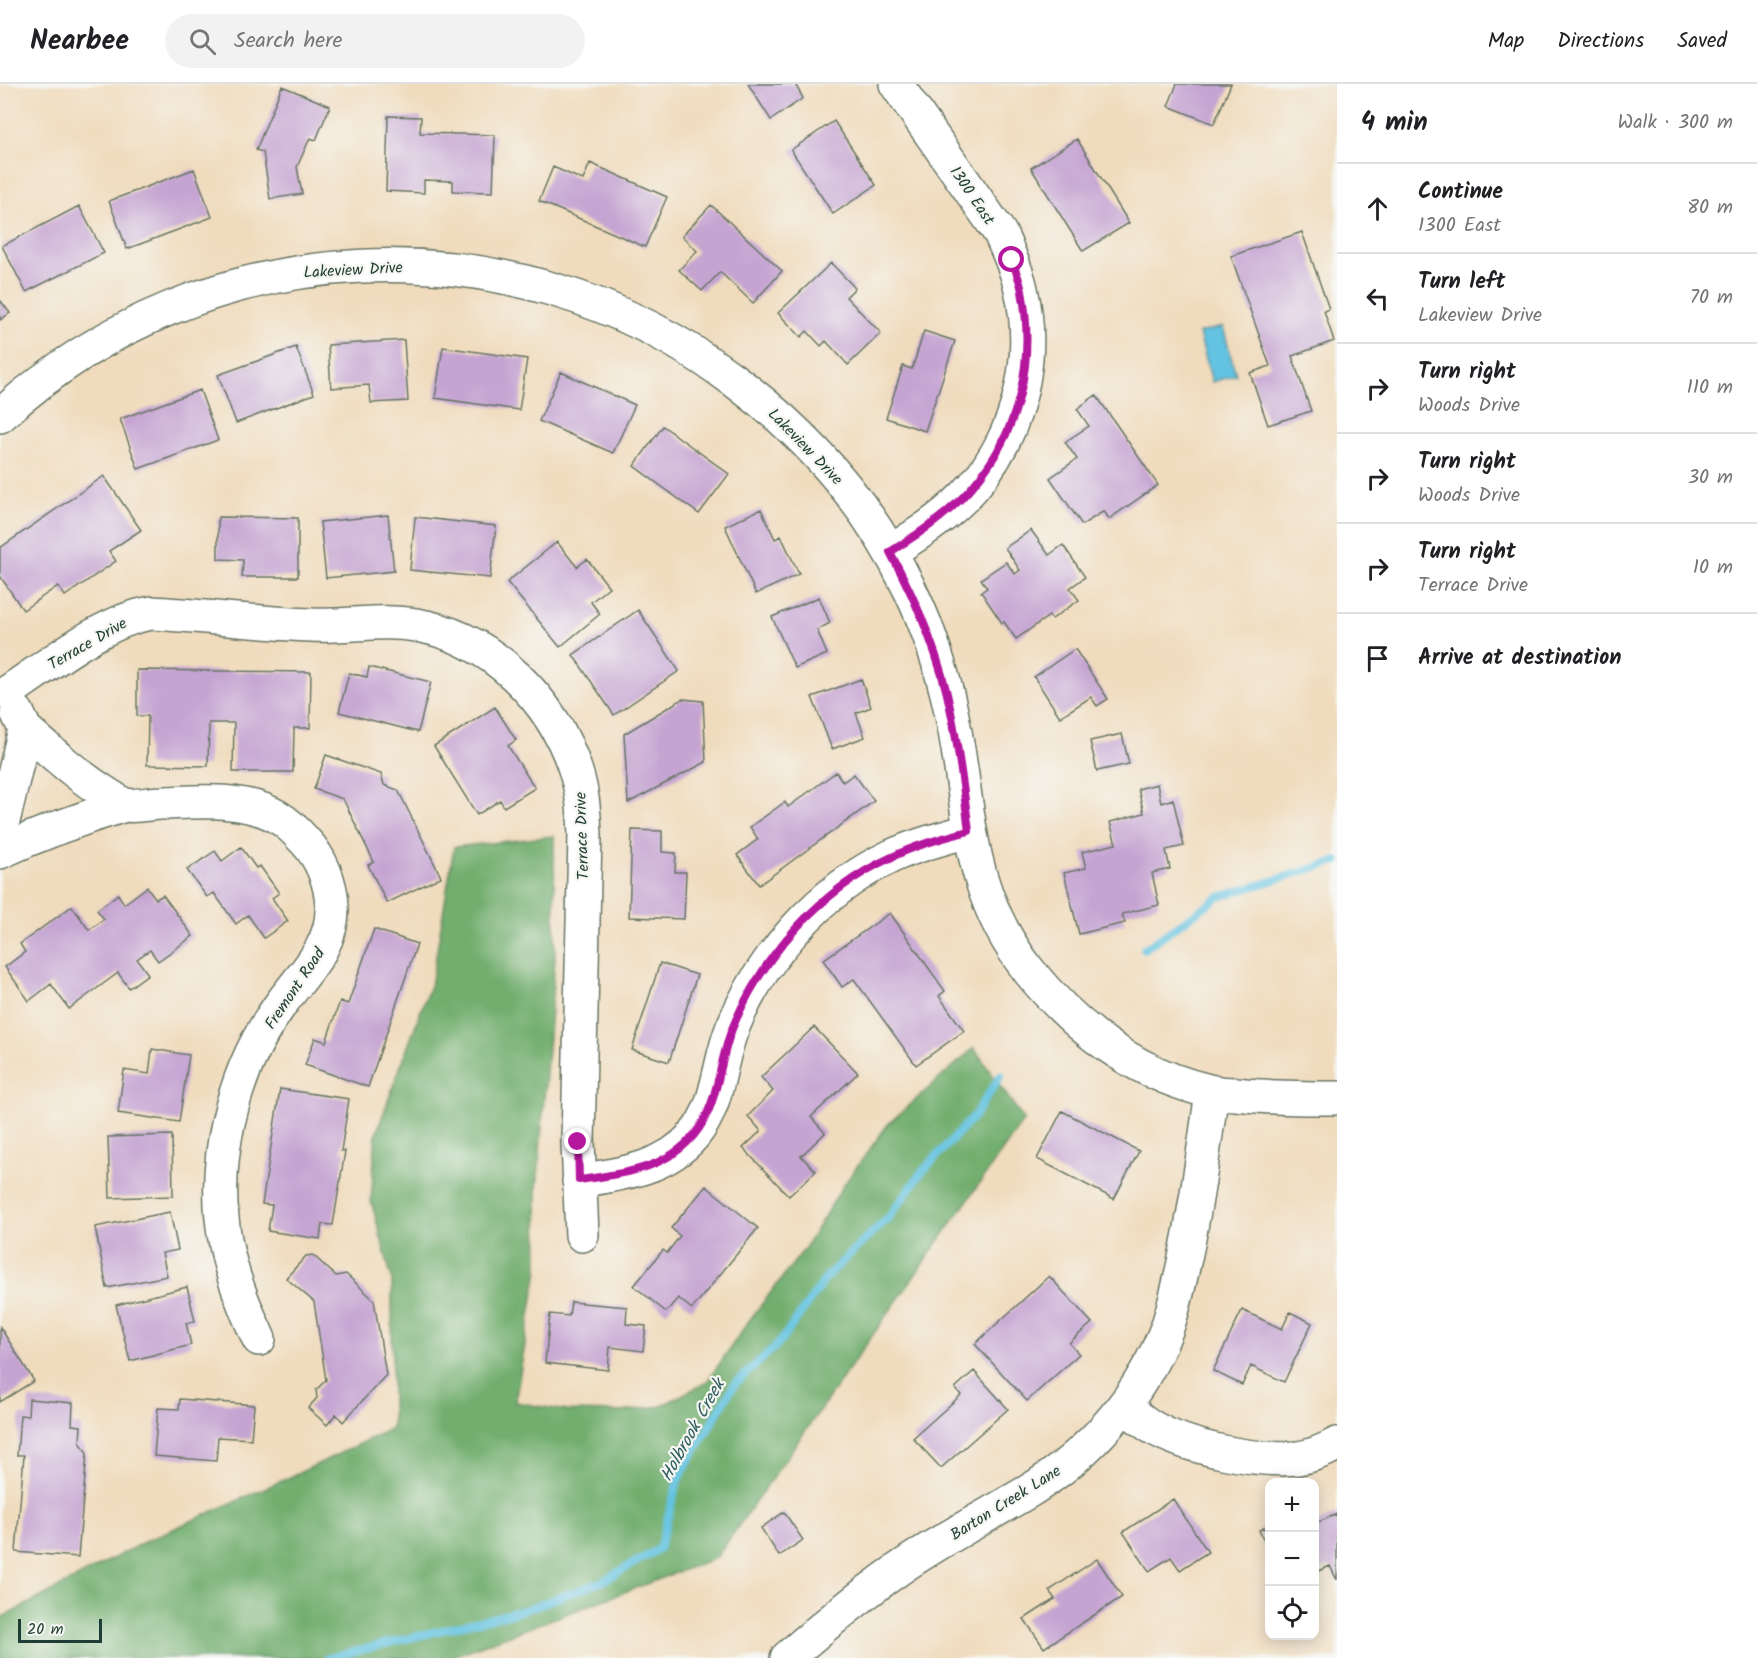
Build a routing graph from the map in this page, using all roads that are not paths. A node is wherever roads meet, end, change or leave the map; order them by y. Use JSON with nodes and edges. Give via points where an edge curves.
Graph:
{"nodes":[{"id":1,"x":897,"y":84,"type":"edge"},
{"id":2,"x":0,"y":416,"type":"edge"},
{"id":3,"x":890,"y":552,"type":"junction"},
{"id":4,"x":4,"y":685,"type":"edge"},
{"id":5,"x":25,"y":729,"type":"junction"},
{"id":6,"x":125,"y":805,"type":"junction"},
{"id":7,"x":969,"y":831,"type":"junction"},
{"id":8,"x":0,"y":834,"type":"edge"},
{"id":9,"x":0,"y":852,"type":"edge"},
{"id":10,"x":1212,"y":1092,"type":"junction"},
{"id":11,"x":1337,"y":1098,"type":"edge"},
{"id":12,"x":579,"y":1180,"type":"junction"},
{"id":13,"x":582,"y":1235,"type":"dead end"},
{"id":14,"x":259,"y":1339,"type":"dead end"},
{"id":15,"x":1124,"y":1406,"type":"junction"},
{"id":16,"x":1337,"y":1444,"type":"edge"},
{"id":17,"x":788,"y":1658,"type":"edge"}],
"edges":[{"from":1,"to":3,"type":"street","name":"1300 East","via":[[1000,234],[1021,288],[1026,345],[1020,401],[992,461],[947,512]]},
{"from":2,"to":3,"type":"street","name":"Lakeview Drive","via":[[98,343],[194,298],[264,279],[340,267],[432,266],[482,272],[570,294],[630,317],[721,370],[768,406],[833,470]]},
{"from":3,"to":7,"type":"street","name":"Lakeview Drive","via":[[911,592],[941,672],[951,711]]},
{"from":4,"to":5,"type":"street"},
{"from":4,"to":12,"type":"street","name":"Terrace Drive","via":[[137,615],[152,613],[333,626],[389,622],[417,625],[468,643],[514,674],[534,695],[566,744],[584,802]]},
{"from":5,"to":6,"type":"street","via":[[87,782]]},
{"from":5,"to":8,"type":"street"},
{"from":6,"to":9,"type":"street","name":"Fremont Road","via":[[34,836]]},
{"from":6,"to":14,"type":"street","name":"Fremont Road","via":[[218,802],[263,810],[279,818],[311,847],[329,884],[330,929],[308,970],[274,1013],[259,1040],[233,1099],[224,1150],[220,1190],[226,1246],[241,1299]]},
{"from":7,"to":10,"type":"street","name":"Lakeview Drive","via":[[978,872],[997,922],[1044,989],[1113,1050],[1141,1067]]},
{"from":7,"to":12,"type":"street","via":[[892,856],[862,873],[806,917],[764,969],[732,1029],[711,1107],[694,1136],[665,1159],[644,1168]]},
{"from":10,"to":11,"type":"street","name":"Lakeview Drive"},
{"from":10,"to":15,"type":"street","name":"Barton Creek Lane","via":[[1194,1215],[1176,1300],[1155,1355]]},
{"from":12,"to":13,"type":"street","name":"Terrace Drive"},
{"from":15,"to":16,"type":"street","via":[[1150,1426],[1172,1436],[1245,1456],[1298,1458],[1319,1454]]},
{"from":15,"to":17,"type":"street","name":"Barton Creek Lane","via":[[1099,1436],[1056,1473],[913,1558]]}]}
